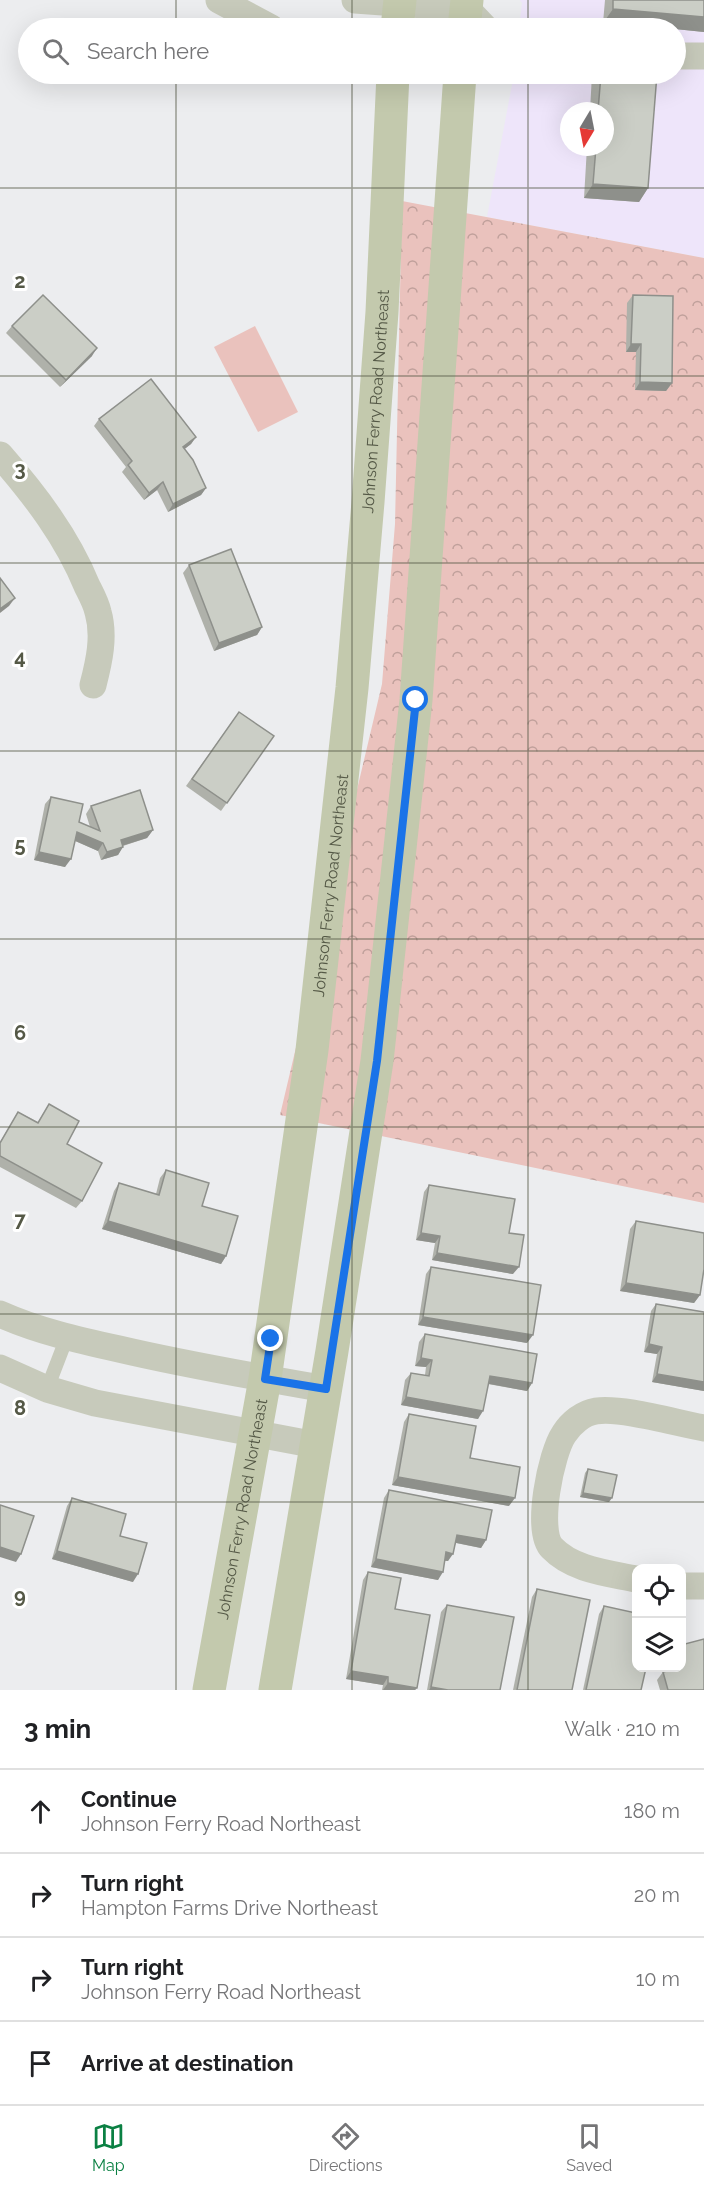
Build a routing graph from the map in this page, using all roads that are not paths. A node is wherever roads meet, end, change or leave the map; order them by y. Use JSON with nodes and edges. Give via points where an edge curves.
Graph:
{"nodes":[{"id":1,"x":257,"y":0,"type":"edge"},
{"id":2,"x":355,"y":0,"type":"edge"},
{"id":3,"x":221,"y":1,"type":"edge"},
{"id":4,"x":399,"y":10,"type":"edge"},
{"id":5,"x":470,"y":16,"type":"edge"},
{"id":6,"x":252,"y":18,"type":"edge"},
{"id":7,"x":686,"y":56,"type":"edge"},
{"id":8,"x":704,"y":56,"type":"edge"},
{"id":9,"x":393,"y":84,"type":"edge"},
{"id":10,"x":459,"y":84,"type":"edge"},
{"id":11,"x":0,"y":455,"type":"edge"},
{"id":12,"x":93,"y":685,"type":"dead end"},
{"id":13,"x":0,"y":1314,"type":"edge"},
{"id":14,"x":67,"y":1337,"type":"junction"},
{"id":15,"x":0,"y":1368,"type":"edge"},
{"id":16,"x":265,"y":1379,"type":"junction"},
{"id":17,"x":47,"y":1389,"type":"junction"},
{"id":18,"x":326,"y":1389,"type":"junction"},
{"id":19,"x":704,"y":1428,"type":"edge"},
{"id":20,"x":256,"y":1434,"type":"junction"},
{"id":21,"x":316,"y":1445,"type":"junction"},
{"id":22,"x":632,"y":1578,"type":"edge"},
{"id":23,"x":686,"y":1586,"type":"edge"},
{"id":24,"x":704,"y":1586,"type":"edge"},
{"id":25,"x":209,"y":1690,"type":"edge"},
{"id":26,"x":276,"y":1690,"type":"edge"}],
"edges":[{"from":1,"to":3,"type":"street"},
{"from":2,"to":4,"type":"street"},
{"from":3,"to":6,"type":"street"},
{"from":4,"to":5,"type":"street"},
{"from":7,"to":8,"type":"street"},
{"from":9,"to":16,"type":"main road","name":"Johnson Ferry Road Northeast","via":[[381,324],[352,688],[312,1050]]},
{"from":10,"to":18,"type":"main road","via":[[416,700],[377,1061]]},
{"from":11,"to":12,"type":"street","via":[[29,489],[82,573],[98,613],[101,652]]},
{"from":13,"to":14,"type":"street"},
{"from":14,"to":16,"type":"street"},
{"from":14,"to":17,"type":"lane"},
{"from":15,"to":17,"type":"street"},
{"from":16,"to":18,"type":"street"},
{"from":16,"to":20,"type":"main road","name":"Johnson Ferry Road Northeast"},
{"from":17,"to":20,"type":"street","via":[[95,1403]]},
{"from":18,"to":21,"type":"main road"},
{"from":19,"to":22,"type":"street","via":[[616,1410],[595,1411],[578,1418],[563,1435],[555,1454],[544,1516],[544,1533],[550,1547],[586,1568]]},
{"from":20,"to":21,"type":"street"},
{"from":20,"to":25,"type":"main road","name":"Johnson Ferry Road Northeast"},
{"from":21,"to":26,"type":"main road"},
{"from":23,"to":24,"type":"street"}]}
